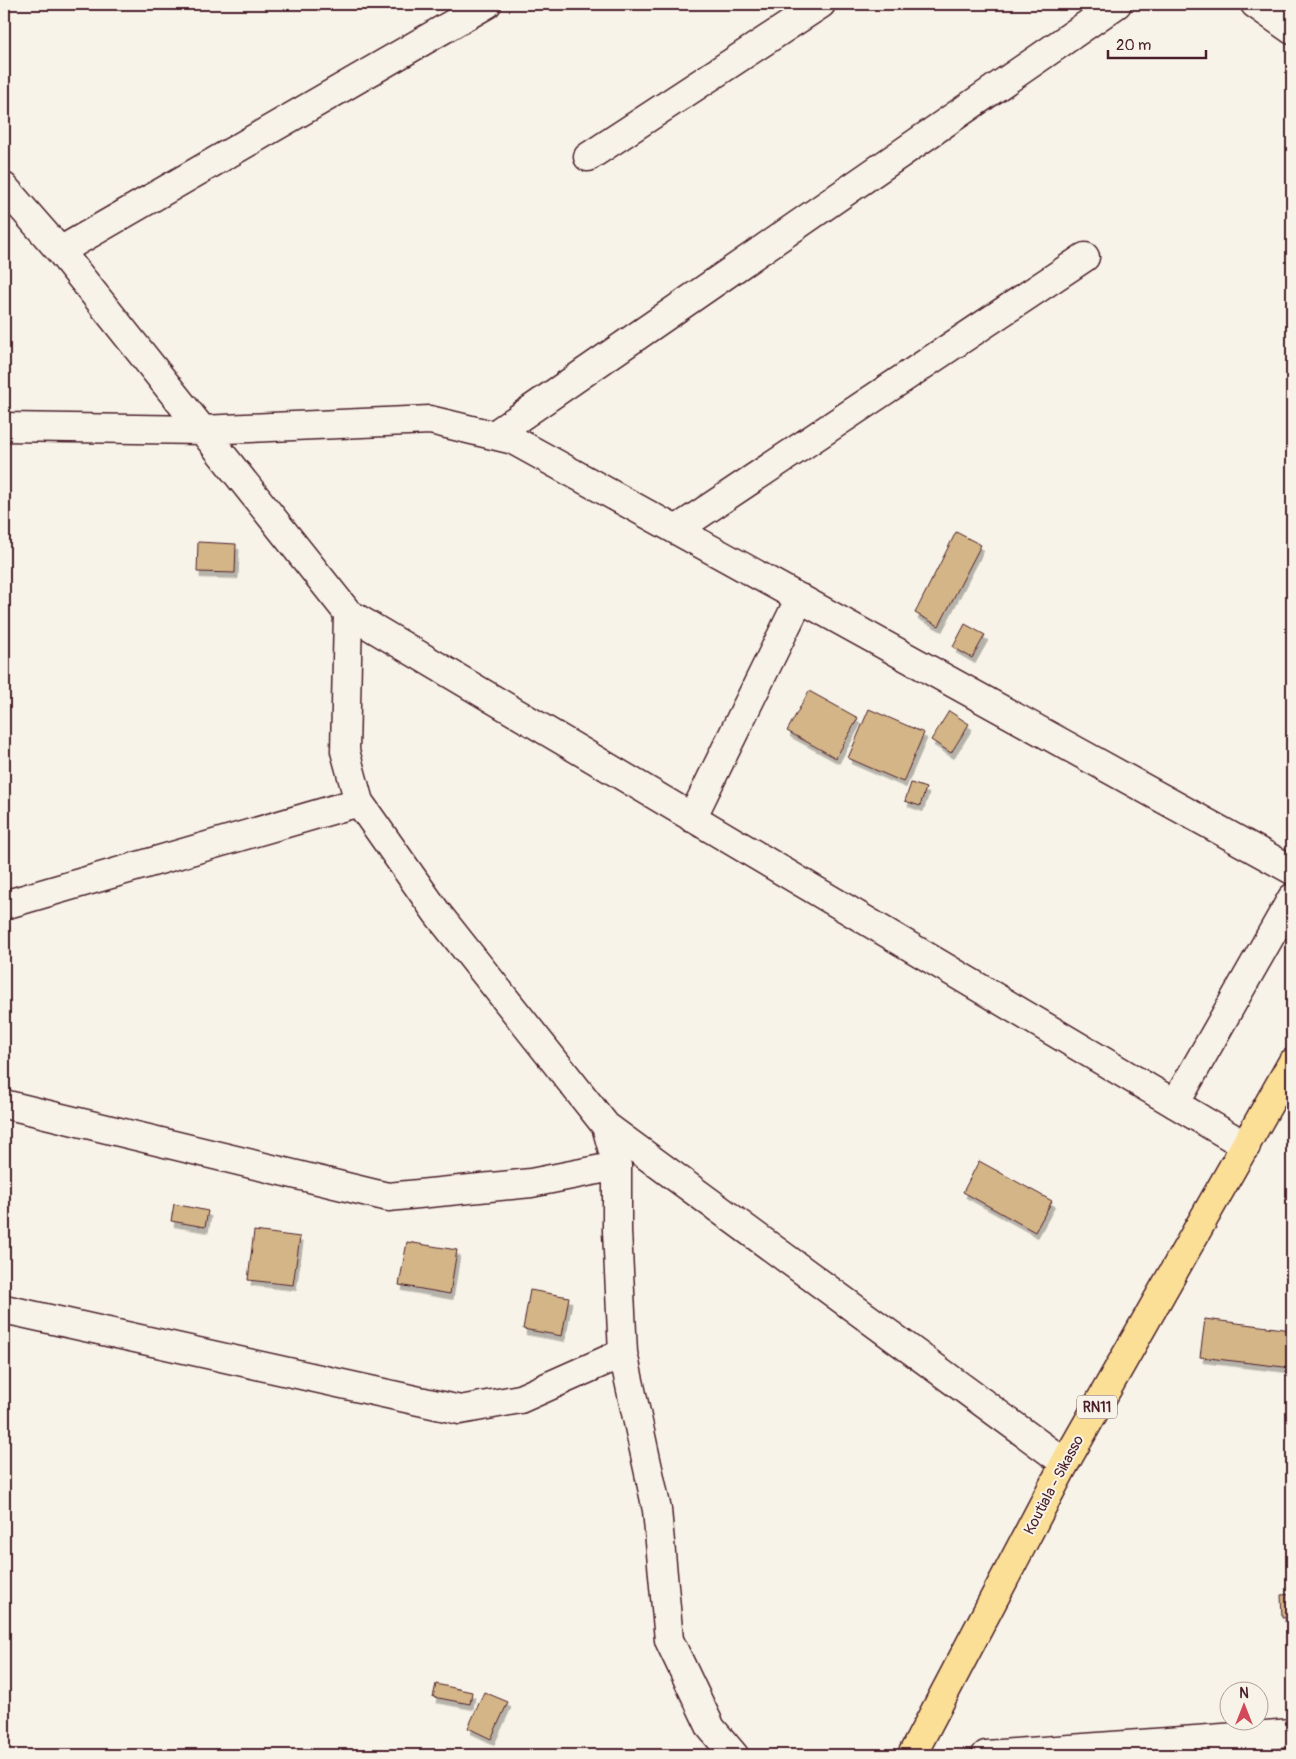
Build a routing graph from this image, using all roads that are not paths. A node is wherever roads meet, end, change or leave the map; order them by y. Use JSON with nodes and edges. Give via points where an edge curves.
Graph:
{"nodes":[{"id":1,"x":487,"y":4,"type":"edge"},
{"id":2,"x":821,"y":4,"type":"edge"},
{"id":3,"x":1117,"y":4,"type":"edge"},
{"id":4,"x":1255,"y":4,"type":"edge"},
{"id":5,"x":1292,"y":30,"type":"edge"},
{"id":6,"x":588,"y":157,"type":"dead end"},
{"id":7,"x":4,"y":187,"type":"edge"},
{"id":8,"x":60,"y":251,"type":"junction"},
{"id":9,"x":1085,"y":257,"type":"dead end"},
{"id":10,"x":4,"y":427,"type":"edge"},
{"id":11,"x":202,"y":430,"type":"junction"},
{"id":12,"x":494,"y":435,"type":"junction"},
{"id":13,"x":676,"y":530,"type":"junction"},
{"id":14,"x":800,"y":598,"type":"junction"},
{"id":15,"x":348,"y":613,"type":"junction"},
{"id":16,"x":359,"y":802,"type":"junction"},
{"id":17,"x":692,"y":818,"type":"junction"},
{"id":18,"x":1292,"y":870,"type":"edge"},
{"id":19,"x":1292,"y":898,"type":"edge"},
{"id":20,"x":4,"y":905,"type":"edge"},
{"id":21,"x":1292,"y":1063,"type":"edge"},
{"id":22,"x":4,"y":1104,"type":"edge"},
{"id":23,"x":1176,"y":1104,"type":"junction"},
{"id":24,"x":606,"y":1126,"type":"junction"},
{"id":25,"x":1246,"y":1146,"type":"junction"},
{"id":26,"x":617,"y":1166,"type":"junction"},
{"id":27,"x":4,"y":1308,"type":"edge"},
{"id":28,"x":623,"y":1353,"type":"junction"},
{"id":29,"x":1065,"y":1462,"type":"junction"},
{"id":30,"x":1292,"y":1733,"type":"edge"},
{"id":31,"x":1189,"y":1748,"type":"edge"},
{"id":32,"x":734,"y":1755,"type":"edge"},
{"id":33,"x":912,"y":1755,"type":"edge"},
{"id":34,"x":986,"y":1755,"type":"edge"}],
"edges":[{"from":1,"to":8,"type":"street"},
{"from":2,"to":6,"type":"street"},
{"from":3,"to":12,"type":"street"},
{"from":4,"to":5,"type":"street"},
{"from":7,"to":8,"type":"street"},
{"from":8,"to":11,"type":"street"},
{"from":9,"to":13,"type":"street"},
{"from":10,"to":11,"type":"street"},
{"from":11,"to":12,"type":"street","via":[[430,420]]},
{"from":11,"to":15,"type":"street"},
{"from":12,"to":13,"type":"street","via":[[513,440]]},
{"from":13,"to":14,"type":"street"},
{"from":14,"to":17,"type":"street"},
{"from":14,"to":18,"type":"street"},
{"from":15,"to":16,"type":"street","via":[[345,751]]},
{"from":15,"to":17,"type":"street"},
{"from":16,"to":20,"type":"street"},
{"from":16,"to":24,"type":"street","via":[[437,913]]},
{"from":17,"to":23,"type":"street"},
{"from":19,"to":23,"type":"street"},
{"from":21,"to":25,"type":"main road","name":"Koutiala - Sikasso","number":"RN11"},
{"from":22,"to":26,"type":"street","via":[[388,1197],[531,1183]]},
{"from":23,"to":25,"type":"street"},
{"from":24,"to":26,"type":"street"},
{"from":24,"to":29,"type":"street"},
{"from":25,"to":29,"type":"main road","name":"Koutiala - Sikasso","number":"RN11"},
{"from":26,"to":28,"type":"street"},
{"from":27,"to":28,"type":"street","via":[[460,1410],[520,1399]]},
{"from":28,"to":32,"type":"street","via":[[657,1510],[668,1640],[711,1728]]},
{"from":29,"to":33,"type":"main road","name":"Koutiala - Sikasso","number":"RN11"},
{"from":30,"to":31,"type":"street"},
{"from":31,"to":34,"type":"street"}]}
